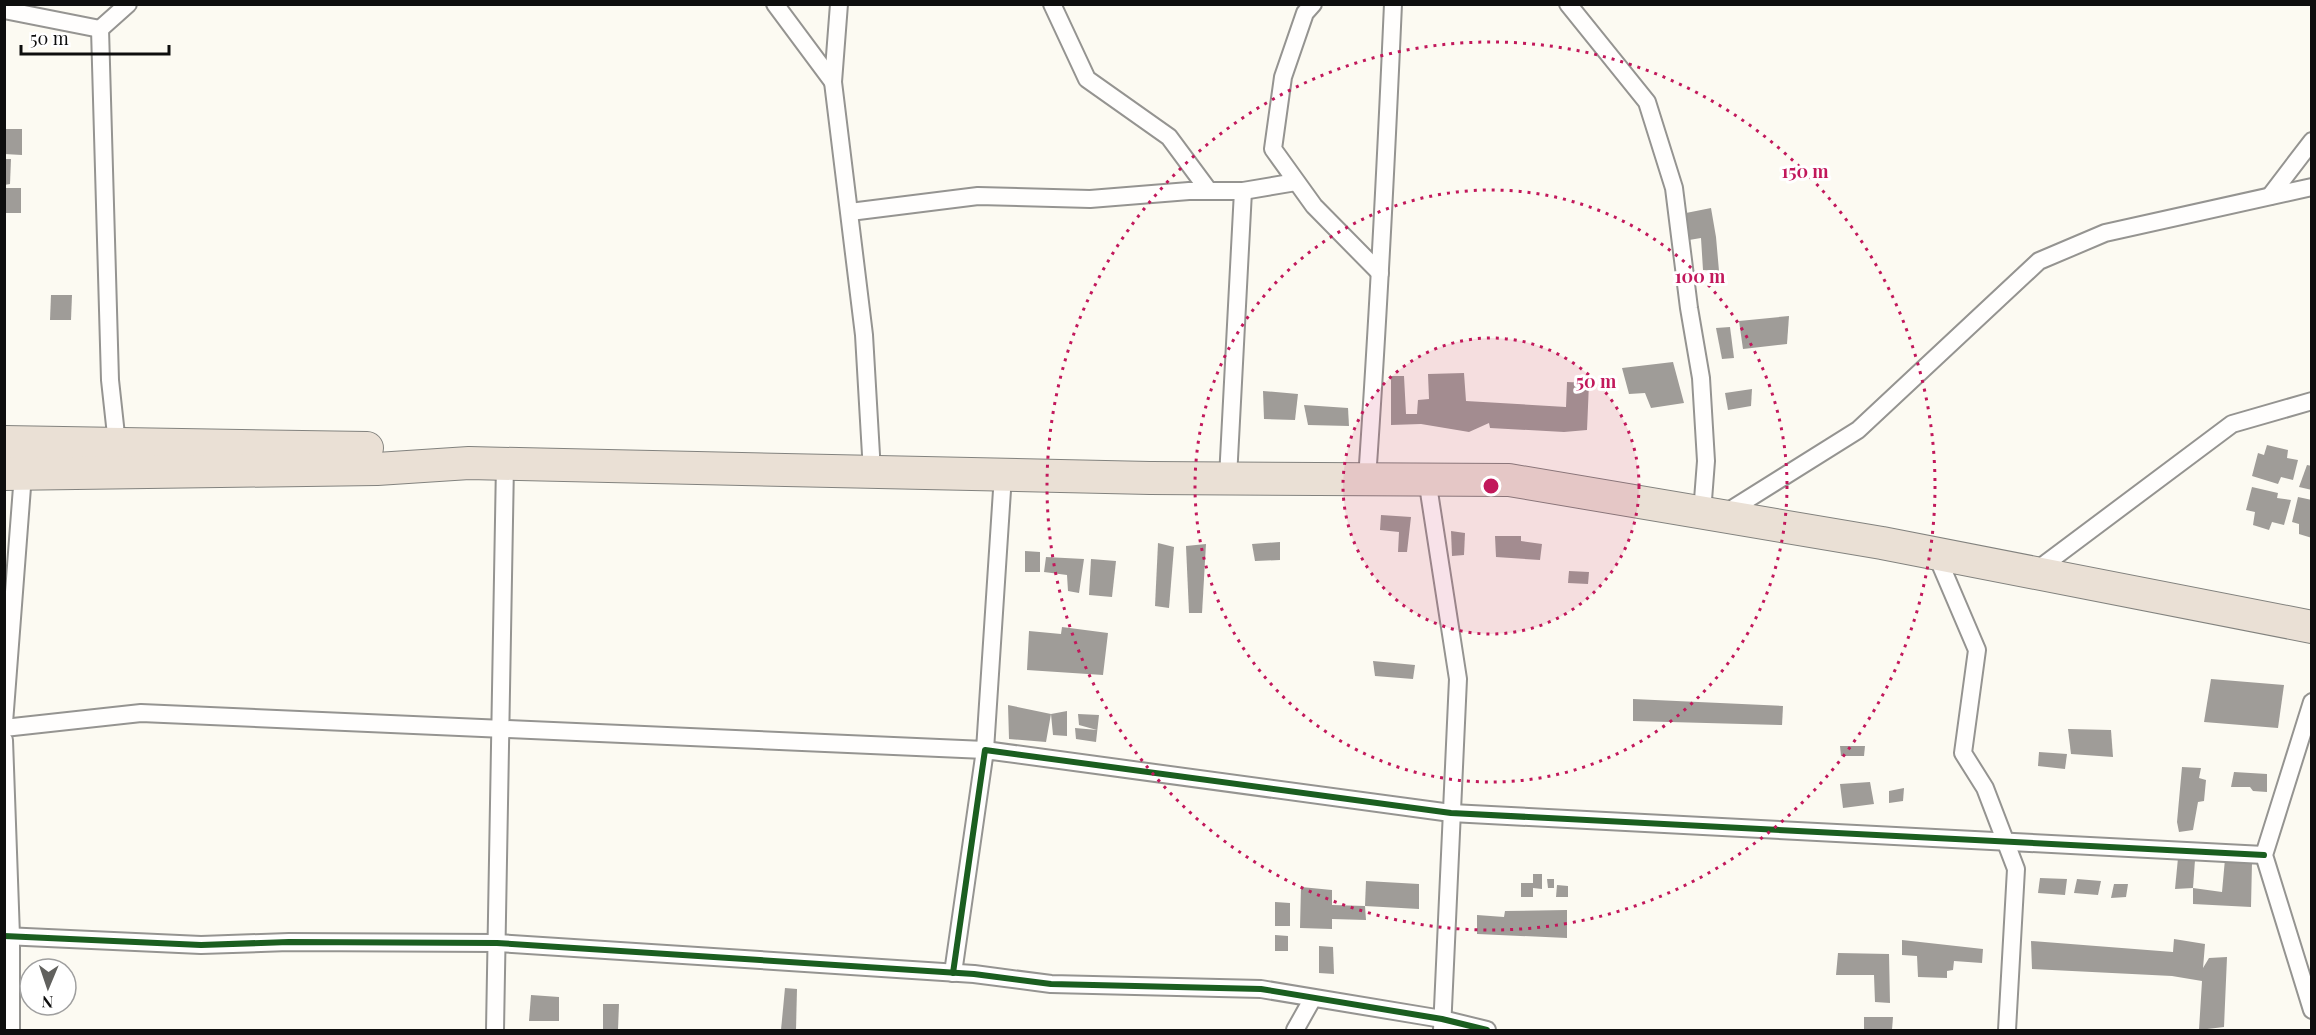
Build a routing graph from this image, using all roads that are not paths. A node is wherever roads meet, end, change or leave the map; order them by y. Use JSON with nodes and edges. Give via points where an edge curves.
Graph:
{"nodes":[{"id":1,"x":128,"y":4,"type":"edge"},
{"id":2,"x":775,"y":4,"type":"edge"},
{"id":3,"x":839,"y":4,"type":"edge"},
{"id":4,"x":1052,"y":4,"type":"edge"},
{"id":5,"x":1394,"y":4,"type":"edge"},
{"id":6,"x":1568,"y":4,"type":"edge"},
{"id":7,"x":1304,"y":7,"type":"edge"},
{"id":8,"x":4,"y":10,"type":"edge"},
{"id":9,"x":100,"y":29,"type":"junction"},
{"id":10,"x":833,"y":82,"type":"junction"},
{"id":11,"x":2312,"y":141,"type":"edge"},
{"id":12,"x":1296,"y":182,"type":"junction"},
{"id":13,"x":2312,"y":187,"type":"edge"},
{"id":14,"x":1209,"y":191,"type":"junction"},
{"id":15,"x":1243,"y":191,"type":"junction"},
{"id":16,"x":2271,"y":196,"type":"junction"},
{"id":17,"x":850,"y":212,"type":"junction"},
{"id":18,"x":1380,"y":273,"type":"junction"},
{"id":19,"x":2312,"y":401,"type":"edge"},
{"id":20,"x":4,"y":442,"type":"edge"},
{"id":21,"x":117,"y":444,"type":"junction"},
{"id":22,"x":469,"y":463,"type":"junction"},
{"id":23,"x":505,"y":464,"type":"junction"},
{"id":24,"x":872,"y":472,"type":"junction"},
{"id":25,"x":14,"y":474,"type":"edge"},
{"id":26,"x":1003,"y":475,"type":"junction"},
{"id":27,"x":1228,"y":478,"type":"junction"},
{"id":28,"x":1367,"y":479,"type":"junction"},
{"id":29,"x":1426,"y":479,"type":"junction"},
{"id":30,"x":1712,"y":514,"type":"junction"},
{"id":31,"x":1936,"y":554,"type":"junction"},
{"id":32,"x":2033,"y":573,"type":"junction"},
{"id":33,"x":2312,"y":627,"type":"edge"},
{"id":34,"x":2312,"y":702,"type":"edge"},
{"id":35,"x":4,"y":723,"type":"edge"},
{"id":36,"x":4,"y":728,"type":"edge"},
{"id":37,"x":501,"y":729,"type":"junction"},
{"id":38,"x":4,"y":740,"type":"edge"},
{"id":39,"x":985,"y":750,"type":"junction"},
{"id":40,"x":1451,"y":813,"type":"junction"},
{"id":41,"x":2005,"y":841,"type":"junction"},
{"id":42,"x":2264,"y":855,"type":"junction"},
{"id":43,"x":8,"y":936,"type":"edge"},
{"id":44,"x":497,"y":942,"type":"junction"},
{"id":45,"x":953,"y":973,"type":"junction"},
{"id":46,"x":1313,"y":998,"type":"junction"},
{"id":47,"x":2312,"y":1010,"type":"edge"},
{"id":48,"x":1442,"y":1025,"type":"edge"},
{"id":49,"x":10,"y":1030,"type":"edge"},
{"id":50,"x":495,"y":1030,"type":"edge"},
{"id":51,"x":1295,"y":1030,"type":"edge"},
{"id":52,"x":1487,"y":1030,"type":"edge"},
{"id":53,"x":2007,"y":1030,"type":"edge"}],
"edges":[{"from":1,"to":9,"type":"street"},
{"from":2,"to":10,"type":"street"},
{"from":3,"to":10,"type":"street"},
{"from":4,"to":14,"type":"street","via":[[1087,79],[1169,137]]},
{"from":5,"to":18,"type":"street"},
{"from":6,"to":30,"type":"street","via":[[1647,102],[1674,188],[1701,378]]},
{"from":7,"to":12,"type":"street","via":[[1283,76],[1273,149]]},
{"from":8,"to":9,"type":"street"},
{"from":9,"to":21,"type":"street","via":[[110,380]]},
{"from":10,"to":17,"type":"street"},
{"from":11,"to":16,"type":"street"},
{"from":12,"to":15,"type":"street"},
{"from":12,"to":18,"type":"street","via":[[1314,206]]},
{"from":13,"to":16,"type":"street"},
{"from":14,"to":15,"type":"street"},
{"from":14,"to":17,"type":"street","via":[[1090,199],[978,196]]},
{"from":15,"to":27,"type":"street"},
{"from":16,"to":30,"type":"street","via":[[2105,233],[2039,261],[1858,430]]},
{"from":17,"to":24,"type":"street","via":[[864,336]]},
{"from":18,"to":28,"type":"street"},
{"from":19,"to":32,"type":"street","via":[[2232,424]]},
{"from":20,"to":21,"type":"highway"},
{"from":21,"to":22,"type":"highway","via":[[378,449]]},
{"from":22,"to":23,"type":"highway"},
{"from":22,"to":25,"type":"highway","via":[[377,469]]},
{"from":23,"to":24,"type":"highway"},
{"from":23,"to":37,"type":"street"},
{"from":24,"to":26,"type":"highway"},
{"from":25,"to":35,"type":"street"},
{"from":26,"to":27,"type":"highway"},
{"from":26,"to":39,"type":"street"},
{"from":27,"to":28,"type":"highway"},
{"from":28,"to":29,"type":"highway"},
{"from":29,"to":30,"type":"highway","via":[[1509,480]]},
{"from":29,"to":40,"type":"street","via":[[1458,679]]},
{"from":30,"to":31,"type":"highway"},
{"from":31,"to":32,"type":"highway"},
{"from":31,"to":41,"type":"street","via":[[1977,650],[1963,753],[1985,788]]},
{"from":32,"to":33,"type":"highway"},
{"from":34,"to":42,"type":"street"},
{"from":36,"to":37,"type":"street","via":[[141,712]]},
{"from":37,"to":39,"type":"street"},
{"from":37,"to":44,"type":"street"},
{"from":38,"to":43,"type":"street"},
{"from":39,"to":40,"type":"street"},
{"from":39,"to":45,"type":"street"},
{"from":40,"to":41,"type":"street"},
{"from":40,"to":48,"type":"street"},
{"from":41,"to":42,"type":"street"},
{"from":41,"to":53,"type":"street","via":[[2016,869]]},
{"from":42,"to":47,"type":"street"},
{"from":43,"to":44,"type":"street","via":[[201,945]]},
{"from":43,"to":49,"type":"street"},
{"from":44,"to":45,"type":"street"},
{"from":44,"to":50,"type":"street"},
{"from":45,"to":46,"type":"street","via":[[1052,984],[1261,989]]},
{"from":46,"to":48,"type":"street"},
{"from":46,"to":51,"type":"street"},
{"from":48,"to":52,"type":"street"}]}
